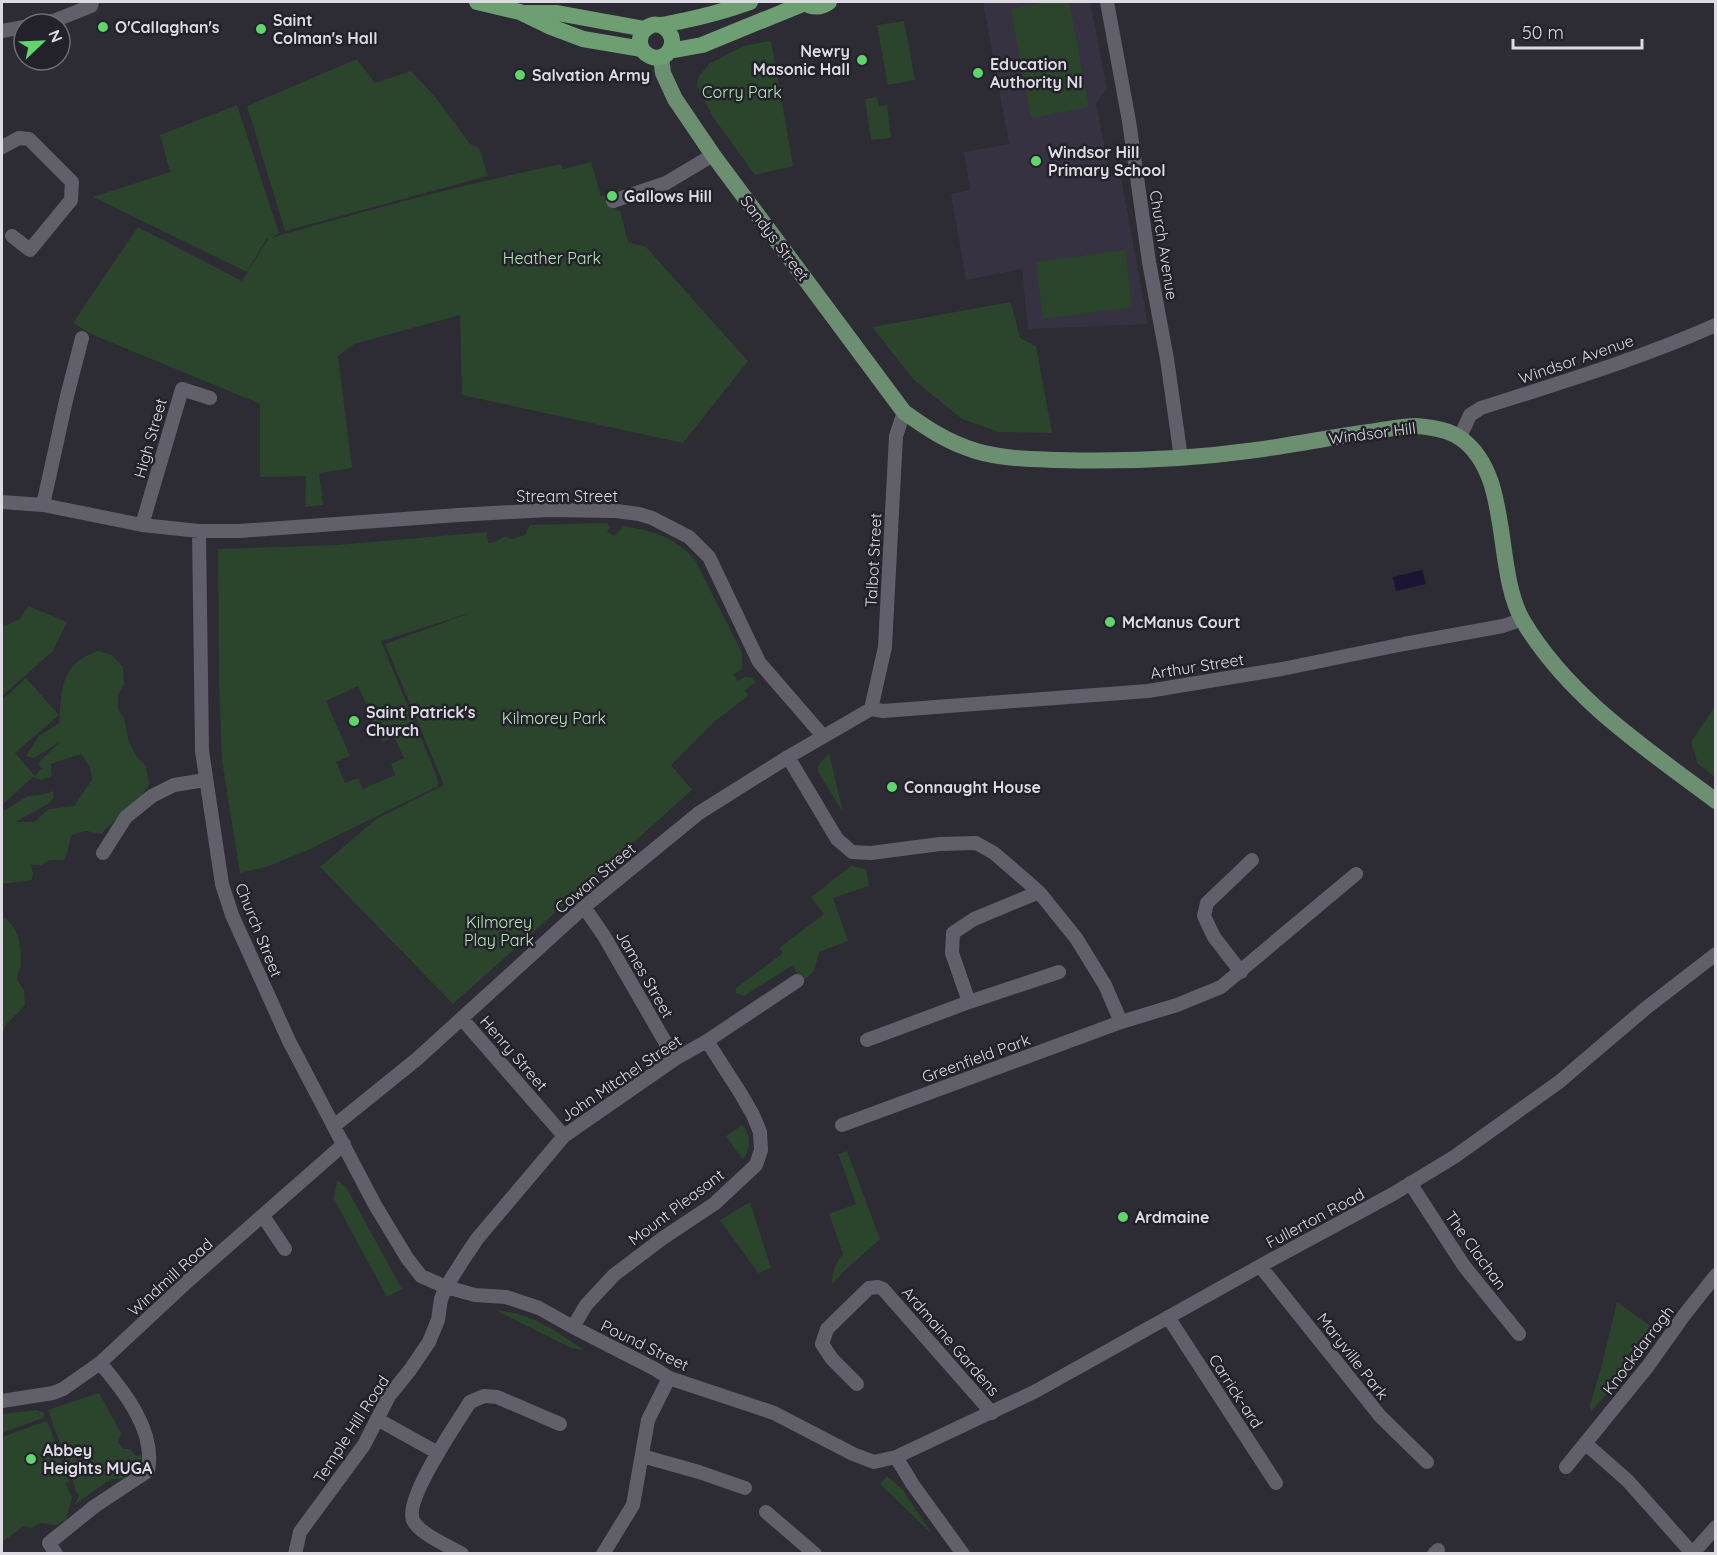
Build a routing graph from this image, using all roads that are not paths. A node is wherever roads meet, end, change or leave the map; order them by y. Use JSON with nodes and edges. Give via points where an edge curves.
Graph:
{"nodes":[{"id":1,"x":92,"y":2,"type":"edge"},
{"id":2,"x":477,"y":2,"type":"edge"},
{"id":3,"x":750,"y":2,"type":"edge"},
{"id":4,"x":804,"y":2,"type":"edge"},
{"id":5,"x":829,"y":2,"type":"edge"},
{"id":6,"x":1107,"y":2,"type":"edge"},
{"id":7,"x":520,"y":12,"type":"junction"},
{"id":8,"x":72,"y":14,"type":"edge"},
{"id":9,"x":653,"y":27,"type":"junction"},
{"id":10,"x":642,"y":49,"type":"junction"},
{"id":11,"x":665,"y":54,"type":"junction"},
{"id":12,"x":2,"y":147,"type":"edge"},
{"id":13,"x":713,"y":155,"type":"junction"},
{"id":14,"x":613,"y":201,"type":"dead end"},
{"id":15,"x":12,"y":236,"type":"dead end"},
{"id":16,"x":1716,"y":325,"type":"edge"},
{"id":17,"x":82,"y":338,"type":"dead end"},
{"id":18,"x":210,"y":398,"type":"dead end"},
{"id":19,"x":903,"y":412,"type":"junction"},
{"id":20,"x":1460,"y":437,"type":"junction"},
{"id":21,"x":1181,"y":458,"type":"junction"},
{"id":22,"x":2,"y":502,"type":"edge"},
{"id":23,"x":43,"y":505,"type":"junction"},
{"id":24,"x":142,"y":525,"type":"junction"},
{"id":25,"x":199,"y":531,"type":"junction"},
{"id":26,"x":1522,"y":619,"type":"junction"},
{"id":27,"x":871,"y":709,"type":"junction"},
{"id":28,"x":823,"y":736,"type":"junction"},
{"id":29,"x":788,"y":757,"type":"junction"},
{"id":30,"x":206,"y":780,"type":"junction"},
{"id":31,"x":1716,"y":801,"type":"edge"},
{"id":32,"x":103,"y":853,"type":"dead end"},
{"id":33,"x":1252,"y":860,"type":"dead end"},
{"id":34,"x":1356,"y":874,"type":"dead end"},
{"id":35,"x":1038,"y":892,"type":"junction"},
{"id":36,"x":585,"y":907,"type":"junction"},
{"id":37,"x":1716,"y":954,"type":"edge"},
{"id":38,"x":1059,"y":972,"type":"dead end"},
{"id":39,"x":1241,"y":972,"type":"junction"},
{"id":40,"x":797,"y":981,"type":"dead end"},
{"id":41,"x":969,"y":1002,"type":"junction"},
{"id":42,"x":462,"y":1019,"type":"junction"},
{"id":43,"x":1121,"y":1022,"type":"junction"},
{"id":44,"x":867,"y":1040,"type":"dead end"},
{"id":45,"x":706,"y":1041,"type":"junction"},
{"id":46,"x":675,"y":1059,"type":"junction"},
{"id":47,"x":842,"y":1125,"type":"dead end"},
{"id":48,"x":334,"y":1126,"type":"junction"},
{"id":49,"x":564,"y":1136,"type":"junction"},
{"id":50,"x":344,"y":1144,"type":"junction"},
{"id":51,"x":1410,"y":1183,"type":"junction"},
{"id":52,"x":263,"y":1216,"type":"junction"},
{"id":53,"x":285,"y":1249,"type":"dead end"},
{"id":54,"x":1260,"y":1266,"type":"junction"},
{"id":55,"x":1716,"y":1275,"type":"edge"},
{"id":56,"x":446,"y":1287,"type":"junction"},
{"id":57,"x":1168,"y":1317,"type":"junction"},
{"id":58,"x":573,"y":1327,"type":"junction"},
{"id":59,"x":1519,"y":1334,"type":"dead end"},
{"id":60,"x":100,"y":1363,"type":"junction"},
{"id":61,"x":669,"y":1378,"type":"junction"},
{"id":62,"x":857,"y":1384,"type":"dead end"},
{"id":63,"x":2,"y":1401,"type":"edge"},
{"id":64,"x":992,"y":1413,"type":"junction"},
{"id":65,"x":377,"y":1419,"type":"junction"},
{"id":66,"x":560,"y":1424,"type":"dead end"},
{"id":67,"x":1586,"y":1444,"type":"junction"},
{"id":68,"x":438,"y":1453,"type":"junction"},
{"id":69,"x":642,"y":1456,"type":"junction"},
{"id":70,"x":896,"y":1457,"type":"junction"},
{"id":71,"x":1427,"y":1462,"type":"dead end"},
{"id":72,"x":1566,"y":1467,"type":"dead end"},
{"id":73,"x":1276,"y":1483,"type":"dead end"},
{"id":74,"x":746,"y":1488,"type":"dead end"},
{"id":75,"x":766,"y":1512,"type":"dead end"},
{"id":76,"x":1716,"y":1527,"type":"edge"},
{"id":77,"x":809,"y":1552,"type":"edge"},
{"id":78,"x":1692,"y":1553,"type":"edge"},
{"id":79,"x":56,"y":1554,"type":"edge"},
{"id":80,"x":294,"y":1554,"type":"edge"},
{"id":81,"x":462,"y":1554,"type":"edge"},
{"id":82,"x":603,"y":1554,"type":"edge"},
{"id":83,"x":963,"y":1554,"type":"edge"}],
"edges":[{"from":1,"to":8,"type":"street"},
{"from":2,"to":7,"type":"highway"},
{"from":3,"to":9,"type":"highway"},
{"from":4,"to":5,"type":"highway","via":[[817,7]]},
{"from":4,"to":11,"type":"highway","via":[[702,45]]},
{"from":6,"to":21,"type":"street","name":"Church Avenue"},
{"from":7,"to":9,"type":"highway","via":[[557,13]]},
{"from":7,"to":10,"type":"highway","via":[[583,39]]},
{"from":9,"to":10,"type":"highway","via":[[640,38]]},
{"from":9,"to":11,"type":"highway","via":[[666,27],[672,36],[672,46]]},
{"from":10,"to":11,"type":"highway","via":[[650,56]]},
{"from":11,"to":13,"type":"main road","name":"Sandys Street","via":[[663,73],[675,99]]},
{"from":12,"to":15,"type":"street","via":[[19,138],[29,139],[72,182],[71,200],[30,250]]},
{"from":13,"to":14,"type":"street","via":[[666,183]]},
{"from":13,"to":19,"type":"main road","name":"Sandys Street"},
{"from":16,"to":20,"type":"street","name":"Windsor Avenue","via":[[1481,408],[1470,415]]},
{"from":17,"to":23,"type":"street"},
{"from":18,"to":24,"type":"street","name":"High Street","via":[[182,388]]},
{"from":19,"to":21,"type":"main road","name":"Windsor Hill","via":[[940,438],[978,452],[1046,460]]},
{"from":19,"to":27,"type":"street","name":"Talbot Street","via":[[896,436],[885,646]]},
{"from":20,"to":21,"type":"main road","name":"Windsor Hill","via":[[1414,426]]},
{"from":20,"to":26,"type":"main road","name":"Windsor Hill","via":[[1480,458],[1490,478],[1512,595]]},
{"from":22,"to":23,"type":"street"},
{"from":23,"to":24,"type":"street"},
{"from":24,"to":25,"type":"street"},
{"from":25,"to":28,"type":"street","name":"Stream Street","via":[[548,510],[616,511],[652,518],[689,537],[709,557],[759,662]]},
{"from":25,"to":30,"type":"street","name":"Church Street","via":[[202,751]]},
{"from":26,"to":27,"type":"street","name":"Arthur Street","via":[[1282,669],[1148,691]]},
{"from":26,"to":31,"type":"main road","name":"Windsor Hill","via":[[1548,658],[1582,696]]},
{"from":27,"to":28,"type":"street","name":"Cowan Street"},
{"from":28,"to":29,"type":"street","name":"Cowan Street"},
{"from":29,"to":35,"type":"street","via":[[837,839],[852,852],[976,843],[994,853]]},
{"from":29,"to":36,"type":"street","name":"Cowan Street","via":[[699,813]]},
{"from":30,"to":32,"type":"street","via":[[174,785],[152,796],[126,817]]},
{"from":30,"to":48,"type":"street","name":"Church Street","via":[[222,884],[232,915],[289,1041]]},
{"from":33,"to":39,"type":"street","via":[[1207,903],[1204,916],[1214,937]]},
{"from":34,"to":39,"type":"street","name":"Greenfield Park"},
{"from":35,"to":41,"type":"street","via":[[974,919],[953,933],[952,953]]},
{"from":35,"to":43,"type":"street","via":[[1076,938]]},
{"from":36,"to":42,"type":"street","name":"Cowan Street"},
{"from":36,"to":46,"type":"street","name":"James Street"},
{"from":37,"to":51,"type":"street","name":"Fullerton Road","via":[[1558,1082],[1454,1157]]},
{"from":38,"to":41,"type":"street"},
{"from":39,"to":43,"type":"street","name":"Greenfield Park","via":[[1221,987]]},
{"from":40,"to":45,"type":"street","name":"John Mitchel Street"},
{"from":41,"to":44,"type":"street"},
{"from":42,"to":48,"type":"street","name":"Cowan Street"},
{"from":42,"to":49,"type":"street","name":"Henry Street"},
{"from":43,"to":47,"type":"street","name":"Greenfield Park"},
{"from":45,"to":46,"type":"street","name":"John Mitchel Street"},
{"from":45,"to":58,"type":"street","name":"Mount Pleasant","via":[[760,1132],[761,1150],[756,1165],[714,1204],[614,1275],[586,1305]]},
{"from":46,"to":49,"type":"street","name":"John Mitchel Street"},
{"from":48,"to":50,"type":"street","name":"Church Street"},
{"from":49,"to":56,"type":"street","name":"John Mitchel Street","via":[[477,1239]]},
{"from":50,"to":52,"type":"street","name":"Windmill Road"},
{"from":50,"to":56,"type":"street","name":"Church Street","via":[[407,1258],[421,1276]]},
{"from":51,"to":54,"type":"street","name":"Fullerton Road"},
{"from":51,"to":59,"type":"street","name":"The Clachan","via":[[1464,1266]]},
{"from":52,"to":53,"type":"street"},
{"from":52,"to":60,"type":"street","name":"Windmill Road"},
{"from":54,"to":57,"type":"street","name":"Fullerton Road"},
{"from":54,"to":71,"type":"street","name":"Maryville Park","via":[[1380,1416]]},
{"from":55,"to":67,"type":"street","name":"Knockdarragh"},
{"from":56,"to":58,"type":"street","name":"Pound Street","via":[[506,1297],[539,1308]]},
{"from":56,"to":65,"type":"street","name":"Temple Hill Road","via":[[429,1342]]},
{"from":57,"to":64,"type":"street","name":"Fullerton Road"},
{"from":57,"to":73,"type":"street","name":"Carrick-ard"},
{"from":58,"to":61,"type":"street","name":"Pound Street"},
{"from":60,"to":63,"type":"street","name":"Windmill Road","via":[[53,1394]]},
{"from":60,"to":79,"type":"street","via":[[140,1422],[148,1443],[148,1471],[49,1543]]},
{"from":61,"to":69,"type":"street","via":[[648,1420]]},
{"from":61,"to":70,"type":"street","name":"Pound Street","via":[[774,1413],[874,1462]]},
{"from":62,"to":64,"type":"street","name":"Ardmaine Gardens","via":[[822,1344],[827,1329],[869,1288],[878,1287]]},
{"from":64,"to":70,"type":"street","name":"Fullerton Road"},
{"from":65,"to":68,"type":"street"},
{"from":65,"to":80,"type":"street","name":"Temple Hill Road","via":[[364,1445],[300,1532]]},
{"from":66,"to":68,"type":"street","via":[[497,1396],[484,1396],[470,1402]]},
{"from":67,"to":72,"type":"street","name":"Knockdarragh"},
{"from":67,"to":78,"type":"street","via":[[1628,1481]]},
{"from":68,"to":81,"type":"street","via":[[411,1509],[421,1530]]},
{"from":69,"to":74,"type":"street"},
{"from":69,"to":82,"type":"street","via":[[633,1505]]},
{"from":70,"to":83,"type":"street"},
{"from":75,"to":77,"type":"street"},
{"from":76,"to":78,"type":"street"}]}
